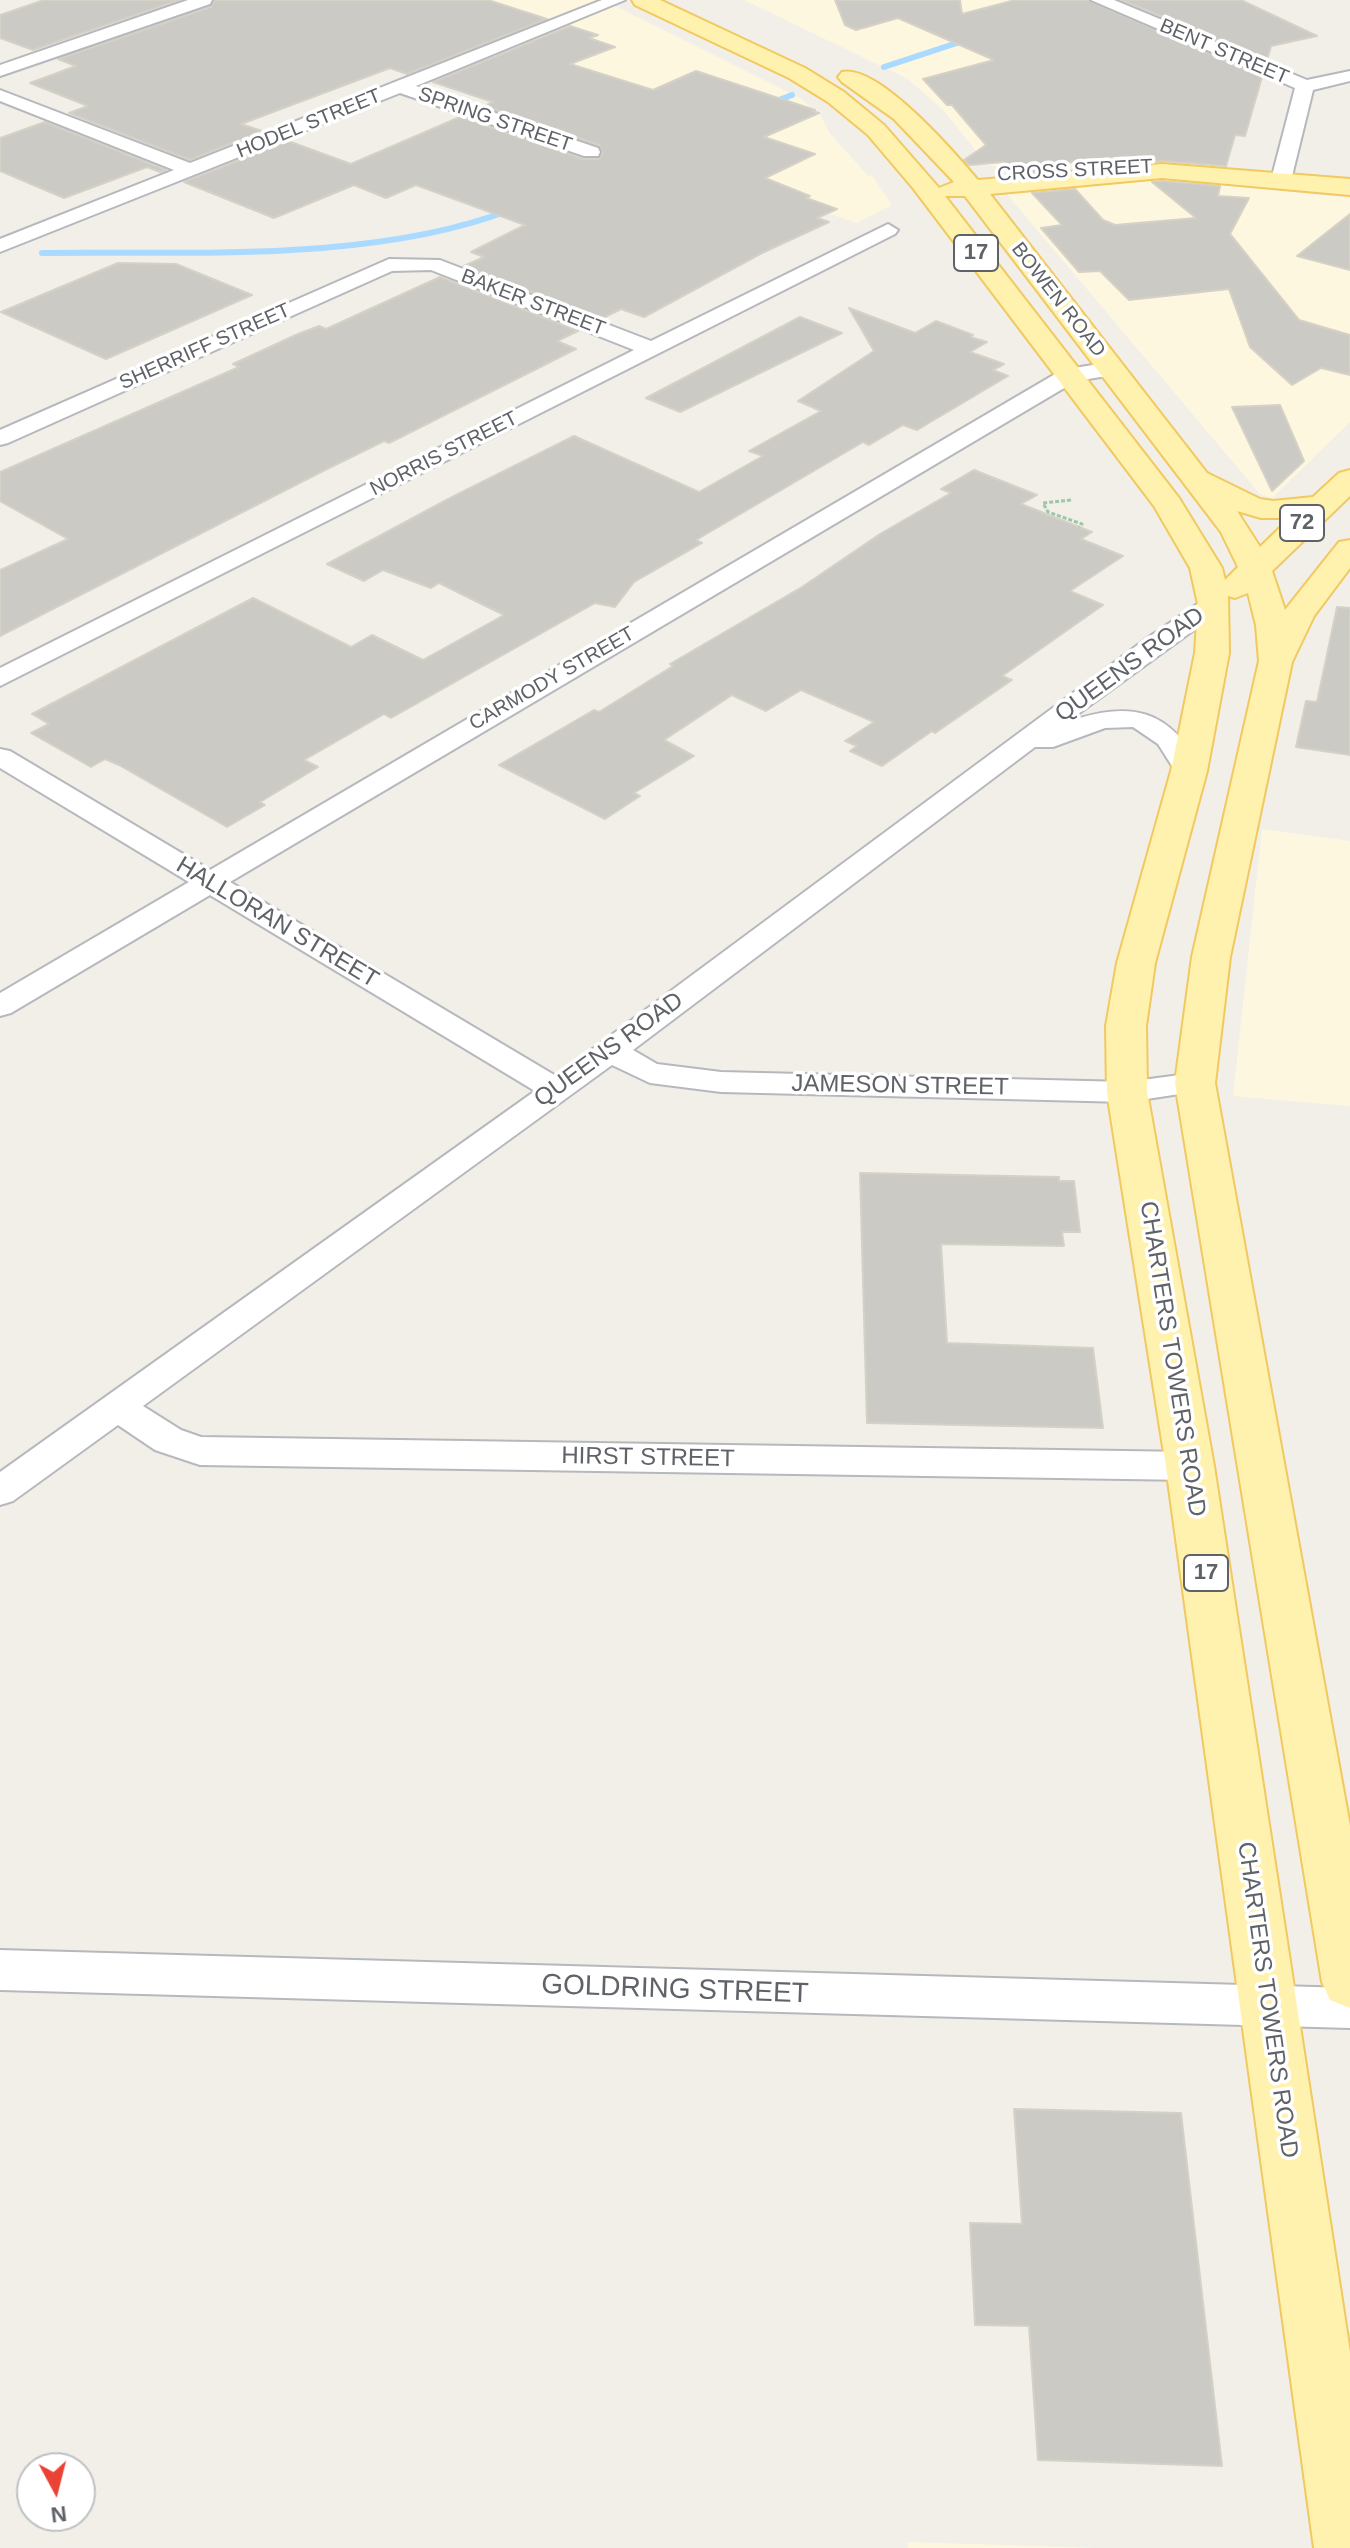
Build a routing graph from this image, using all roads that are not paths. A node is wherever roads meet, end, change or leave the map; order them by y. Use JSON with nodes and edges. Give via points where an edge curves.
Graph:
{"nodes":[{"id":1,"x":204,"y":0,"type":"edge"},
{"id":2,"x":617,"y":0,"type":"edge"},
{"id":3,"x":643,"y":0,"type":"edge"},
{"id":4,"x":697,"y":0,"type":"edge"},
{"id":5,"x":1099,"y":0,"type":"edge"},
{"id":6,"x":0,"y":71,"type":"edge"},
{"id":7,"x":1350,"y":76,"type":"edge"},
{"id":8,"x":1305,"y":86,"type":"junction"},
{"id":9,"x":400,"y":87,"type":"junction"},
{"id":10,"x":0,"y":95,"type":"edge"},
{"id":11,"x":591,"y":152,"type":"dead end"},
{"id":12,"x":193,"y":171,"type":"junction"},
{"id":13,"x":1281,"y":180,"type":"junction"},
{"id":14,"x":968,"y":183,"type":"junction"},
{"id":15,"x":1350,"y":187,"type":"edge"},
{"id":16,"x":926,"y":188,"type":"junction"},
{"id":17,"x":888,"y":230,"type":"dead end"},
{"id":18,"x":0,"y":246,"type":"edge"},
{"id":19,"x":412,"y":262,"type":"joint"},
{"id":20,"x":652,"y":349,"type":"junction"},
{"id":21,"x":1111,"y":369,"type":"junction"},
{"id":22,"x":1070,"y":375,"type":"junction"},
{"id":23,"x":0,"y":438,"type":"edge"},
{"id":24,"x":1190,"y":472,"type":"junction"},
{"id":25,"x":1350,"y":479,"type":"edge"},
{"id":26,"x":1323,"y":505,"type":"junction"},
{"id":27,"x":1350,"y":549,"type":"edge"},
{"id":28,"x":1256,"y":569,"type":"junction"},
{"id":29,"x":1214,"y":604,"type":"junction"},
{"id":30,"x":1275,"y":662,"type":"junction"},
{"id":31,"x":0,"y":678,"type":"edge"},
{"id":32,"x":0,"y":757,"type":"edge"},
{"id":33,"x":996,"y":762,"type":"junction"},
{"id":34,"x":1189,"y":771,"type":"junction"},
{"id":35,"x":207,"y":882,"type":"junction"},
{"id":36,"x":0,"y":1006,"type":"edge"},
{"id":37,"x":611,"y":1051,"type":"junction"},
{"id":38,"x":1195,"y":1083,"type":"junction"},
{"id":39,"x":555,"y":1089,"type":"junction"},
{"id":40,"x":1127,"y":1092,"type":"junction"},
{"id":41,"x":117,"y":1407,"type":"junction"},
{"id":42,"x":1190,"y":1466,"type":"junction"},
{"id":43,"x":0,"y":1491,"type":"edge"},
{"id":44,"x":0,"y":1970,"type":"edge"},
{"id":45,"x":1350,"y":1982,"type":"edge"},
{"id":46,"x":1268,"y":2007,"type":"junction"},
{"id":47,"x":1350,"y":2008,"type":"edge"},
{"id":48,"x":1347,"y":2548,"type":"edge"}],
"edges":[{"from":1,"to":6,"type":"street"},
{"from":2,"to":9,"type":"street","name":"HODEL STREET"},
{"from":3,"to":16,"type":"main road","name":"BOWEN ROAD","number":"17","via":[[836,97],[876,130]]},
{"from":4,"to":14,"type":"main road","name":"BOWEN ROAD","number":"17","via":[[878,94],[926,133]]},
{"from":5,"to":8,"type":"street","name":"BENT STREET"},
{"from":7,"to":8,"type":"street"},
{"from":8,"to":13,"type":"street"},
{"from":9,"to":11,"type":"street","name":"SPRING STREET"},
{"from":9,"to":12,"type":"street","name":"HODEL STREET"},
{"from":10,"to":12,"type":"street"},
{"from":12,"to":18,"type":"street","name":"HODEL STREET"},
{"from":13,"to":14,"type":"main road","name":"CROSS STREET","via":[[1153,171]]},
{"from":13,"to":15,"type":"main road","name":"CROSS STREET"},
{"from":14,"to":16,"type":"main road","name":"CROSS STREET"},
{"from":14,"to":21,"type":"main road","name":"BOWEN ROAD","number":"17"},
{"from":16,"to":22,"type":"main road","name":"BOWEN ROAD","number":"17"},
{"from":17,"to":20,"type":"street","name":"NORRIS STREET"},
{"from":19,"to":20,"type":"street","name":"BAKER STREET","via":[[433,264]]},
{"from":19,"to":23,"type":"street","name":"SHERRIFF STREET","via":[[389,265]]},
{"from":20,"to":31,"type":"street","name":"NORRIS STREET"},
{"from":21,"to":22,"type":"street","name":"CARMODY STREET"},
{"from":21,"to":24,"type":"main road","name":"BOWEN ROAD","number":"17"},
{"from":22,"to":29,"type":"main road","name":"BOWEN ROAD","number":"17","via":[[1195,546]]},
{"from":22,"to":35,"type":"street","name":"CARMODY STREET"},
{"from":24,"to":26,"type":"main road","via":[[1251,508],[1275,512]]},
{"from":24,"to":28,"type":"main road","name":"BOWEN ROAD","number":"17","via":[[1235,530]]},
{"from":25,"to":26,"type":"main road","number":"72"},
{"from":26,"to":28,"type":"main road","number":"72"},
{"from":27,"to":30,"type":"main road","number":"72","via":[[1297,612]]},
{"from":28,"to":29,"type":"main road"},
{"from":28,"to":30,"type":"main road","name":"BOWEN ROAD","number":"17","via":[[1272,621]]},
{"from":29,"to":33,"type":"street","name":"QUEENS ROAD"},
{"from":29,"to":34,"type":"main road","name":"CHARTERS TOWERS ROAD","number":"17","via":[[1212,653]]},
{"from":30,"to":38,"type":"main road","number":"17","via":[[1211,957]]},
{"from":32,"to":35,"type":"street","name":"HALLORAN STREET"},
{"from":33,"to":34,"type":"street","via":[[1084,725],[1132,718],[1167,736]]},
{"from":33,"to":37,"type":"street","name":"QUEENS ROAD"},
{"from":34,"to":40,"type":"main road","name":"CHARTERS TOWERS ROAD","number":"17","via":[[1136,963],[1126,1026]]},
{"from":35,"to":36,"type":"street","name":"CARMODY STREET"},
{"from":35,"to":39,"type":"street","name":"HALLORAN STREET"},
{"from":37,"to":39,"type":"street","name":"QUEENS ROAD"},
{"from":37,"to":40,"type":"street","name":"JAMESON STREET","via":[[650,1073],[721,1082]]},
{"from":38,"to":40,"type":"street","name":"JAMESON STREET"},
{"from":38,"to":45,"type":"main road","number":"17"},
{"from":39,"to":41,"type":"street","name":"QUEENS ROAD"},
{"from":40,"to":42,"type":"main road","name":"CHARTERS TOWERS ROAD","number":"17"},
{"from":41,"to":42,"type":"street","name":"HIRST STREET","via":[[168,1440],[200,1451]]},
{"from":41,"to":43,"type":"street","name":"QUEENS ROAD"},
{"from":42,"to":46,"type":"main road","name":"CHARTERS TOWERS ROAD","number":"17"},
{"from":44,"to":46,"type":"street","name":"GOLDRING STREET"},
{"from":46,"to":47,"type":"street","name":"GOLDRING STREET"},
{"from":46,"to":48,"type":"main road","name":"CHARTERS TOWERS ROAD","number":"17"}]}
